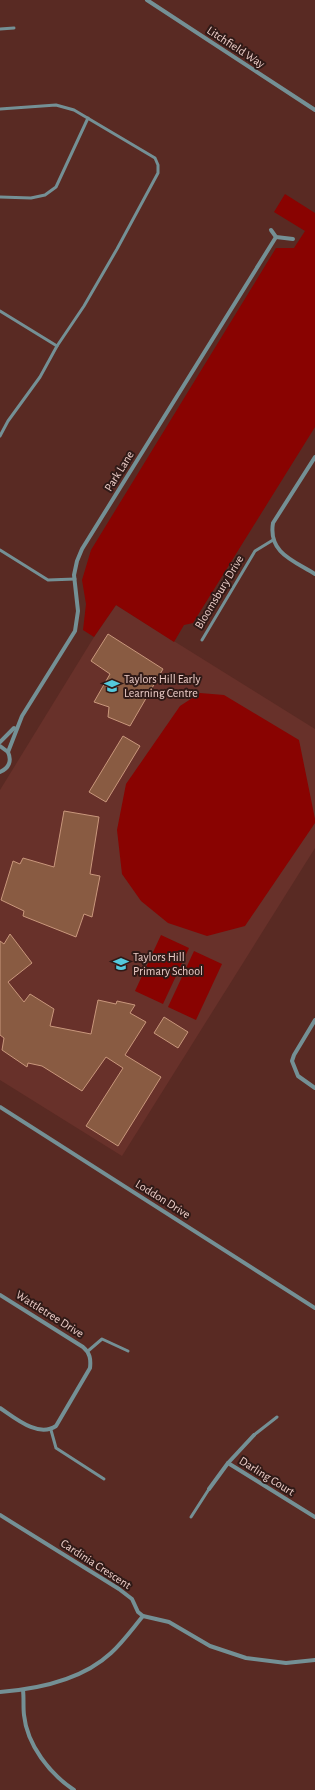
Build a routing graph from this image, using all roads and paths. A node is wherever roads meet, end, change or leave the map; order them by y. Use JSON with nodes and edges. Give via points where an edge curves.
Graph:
{"nodes":[{"id":1,"x":146,"y":0,"type":"edge"},
{"id":2,"x":14,"y":28,"type":"dead end"},
{"id":3,"x":0,"y":29,"type":"edge"},
{"id":4,"x":0,"y":109,"type":"edge"},
{"id":5,"x":315,"y":110,"type":"edge"},
{"id":6,"x":88,"y":118,"type":"junction"},
{"id":7,"x":0,"y":197,"type":"edge"},
{"id":8,"x":271,"y":230,"type":"dead end"},
{"id":9,"x":276,"y":237,"type":"junction"},
{"id":10,"x":293,"y":239,"type":"dead end"},
{"id":11,"x":0,"y":311,"type":"edge"},
{"id":12,"x":57,"y":346,"type":"junction"},
{"id":13,"x":0,"y":436,"type":"edge"},
{"id":14,"x":315,"y":457,"type":"edge"},
{"id":15,"x":273,"y":540,"type":"junction"},
{"id":16,"x":0,"y":550,"type":"edge"},
{"id":17,"x":315,"y":574,"type":"edge"},
{"id":18,"x":75,"y":579,"type":"junction"},
{"id":19,"x":202,"y":640,"type":"dead end"},
{"id":20,"x":16,"y":726,"type":"junction"},
{"id":21,"x":0,"y":742,"type":"edge"},
{"id":22,"x":0,"y":746,"type":"edge"},
{"id":23,"x":8,"y":752,"type":"junction"},
{"id":24,"x":0,"y":772,"type":"edge"},
{"id":25,"x":315,"y":1020,"type":"edge"},
{"id":26,"x":315,"y":1088,"type":"edge"},
{"id":27,"x":0,"y":1107,"type":"edge"},
{"id":28,"x":0,"y":1295,"type":"edge"},
{"id":29,"x":315,"y":1308,"type":"edge"},
{"id":30,"x":128,"y":1351,"type":"dead end"},
{"id":31,"x":88,"y":1352,"type":"junction"},
{"id":32,"x":0,"y":1408,"type":"edge"},
{"id":33,"x":277,"y":1417,"type":"dead end"},
{"id":34,"x":51,"y":1430,"type":"junction"},
{"id":35,"x":254,"y":1435,"type":"joint"},
{"id":36,"x":228,"y":1463,"type":"junction"},
{"id":37,"x":104,"y":1479,"type":"dead end"},
{"id":38,"x":208,"y":1489,"type":"joint"},
{"id":39,"x":0,"y":1514,"type":"edge"},
{"id":40,"x":315,"y":1517,"type":"edge"},
{"id":41,"x":191,"y":1518,"type":"dead end"},
{"id":42,"x":143,"y":1616,"type":"junction"},
{"id":43,"x":315,"y":1660,"type":"edge"},
{"id":44,"x":23,"y":1690,"type":"junction"},
{"id":45,"x":0,"y":1692,"type":"edge"},
{"id":46,"x":74,"y":1790,"type":"edge"}],
"edges":[{"from":1,"to":5,"type":"street","name":"Litchfield Way"},
{"from":2,"to":3,"type":"lane"},
{"from":4,"to":6,"type":"lane","via":[[56,105],[74,110]]},
{"from":6,"to":7,"type":"lane","via":[[56,187],[45,195],[31,198]]},
{"from":6,"to":12,"type":"lane","via":[[155,158],[158,173],[84,306]]},
{"from":8,"to":9,"type":"street"},
{"from":9,"to":10,"type":"street"},
{"from":9,"to":18,"type":"street","name":"Park Lane","via":[[82,549],[77,561]]},
{"from":11,"to":12,"type":"lane"},
{"from":12,"to":13,"type":"lane","via":[[40,377]]},
{"from":14,"to":15,"type":"street","via":[[274,523]]},
{"from":15,"to":17,"type":"street","via":[[284,555]]},
{"from":15,"to":19,"type":"lane","name":"Bloomsbury Drive","via":[[255,551]]},
{"from":16,"to":18,"type":"lane","via":[[48,580]]},
{"from":18,"to":20,"type":"street","name":"Park Lane","via":[[78,611],[75,631]]},
{"from":20,"to":21,"type":"street","name":"Park Lane"},
{"from":20,"to":23,"type":"street","name":"Park Lane"},
{"from":22,"to":23,"type":"street"},
{"from":23,"to":24,"type":"street","name":"Park Lane","via":[[9,764]]},
{"from":25,"to":26,"type":"street","via":[[292,1061],[301,1079]]},
{"from":27,"to":29,"type":"street","name":"Loddon Drive"},
{"from":28,"to":31,"type":"street","name":"Wattletree Drive"},
{"from":30,"to":31,"type":"lane","name":"Wattletree Drive","via":[[102,1339]]},
{"from":31,"to":34,"type":"street","name":"Wattletree Drive","via":[[90,1368],[56,1426]]},
{"from":32,"to":34,"type":"street","via":[[26,1424],[43,1431]]},
{"from":33,"to":35,"type":"lane","name":"Darling Court"},
{"from":34,"to":37,"type":"lane","via":[[56,1448]]},
{"from":35,"to":36,"type":"street","name":"Darling Court"},
{"from":36,"to":38,"type":"street","name":"Darling Court"},
{"from":36,"to":40,"type":"street","name":"Darling Court"},
{"from":38,"to":41,"type":"lane","name":"Darling Court"},
{"from":39,"to":42,"type":"street","name":"Cardinia Crescent","via":[[119,1589],[132,1599],[138,1612]]},
{"from":42,"to":43,"type":"street","via":[[169,1622],[210,1646],[246,1658],[286,1663]]},
{"from":42,"to":44,"type":"street","via":[[111,1653],[85,1671],[49,1685]]},
{"from":44,"to":45,"type":"street"},
{"from":44,"to":46,"type":"street","via":[[24,1716],[30,1737],[44,1763],[63,1783]]}]}
